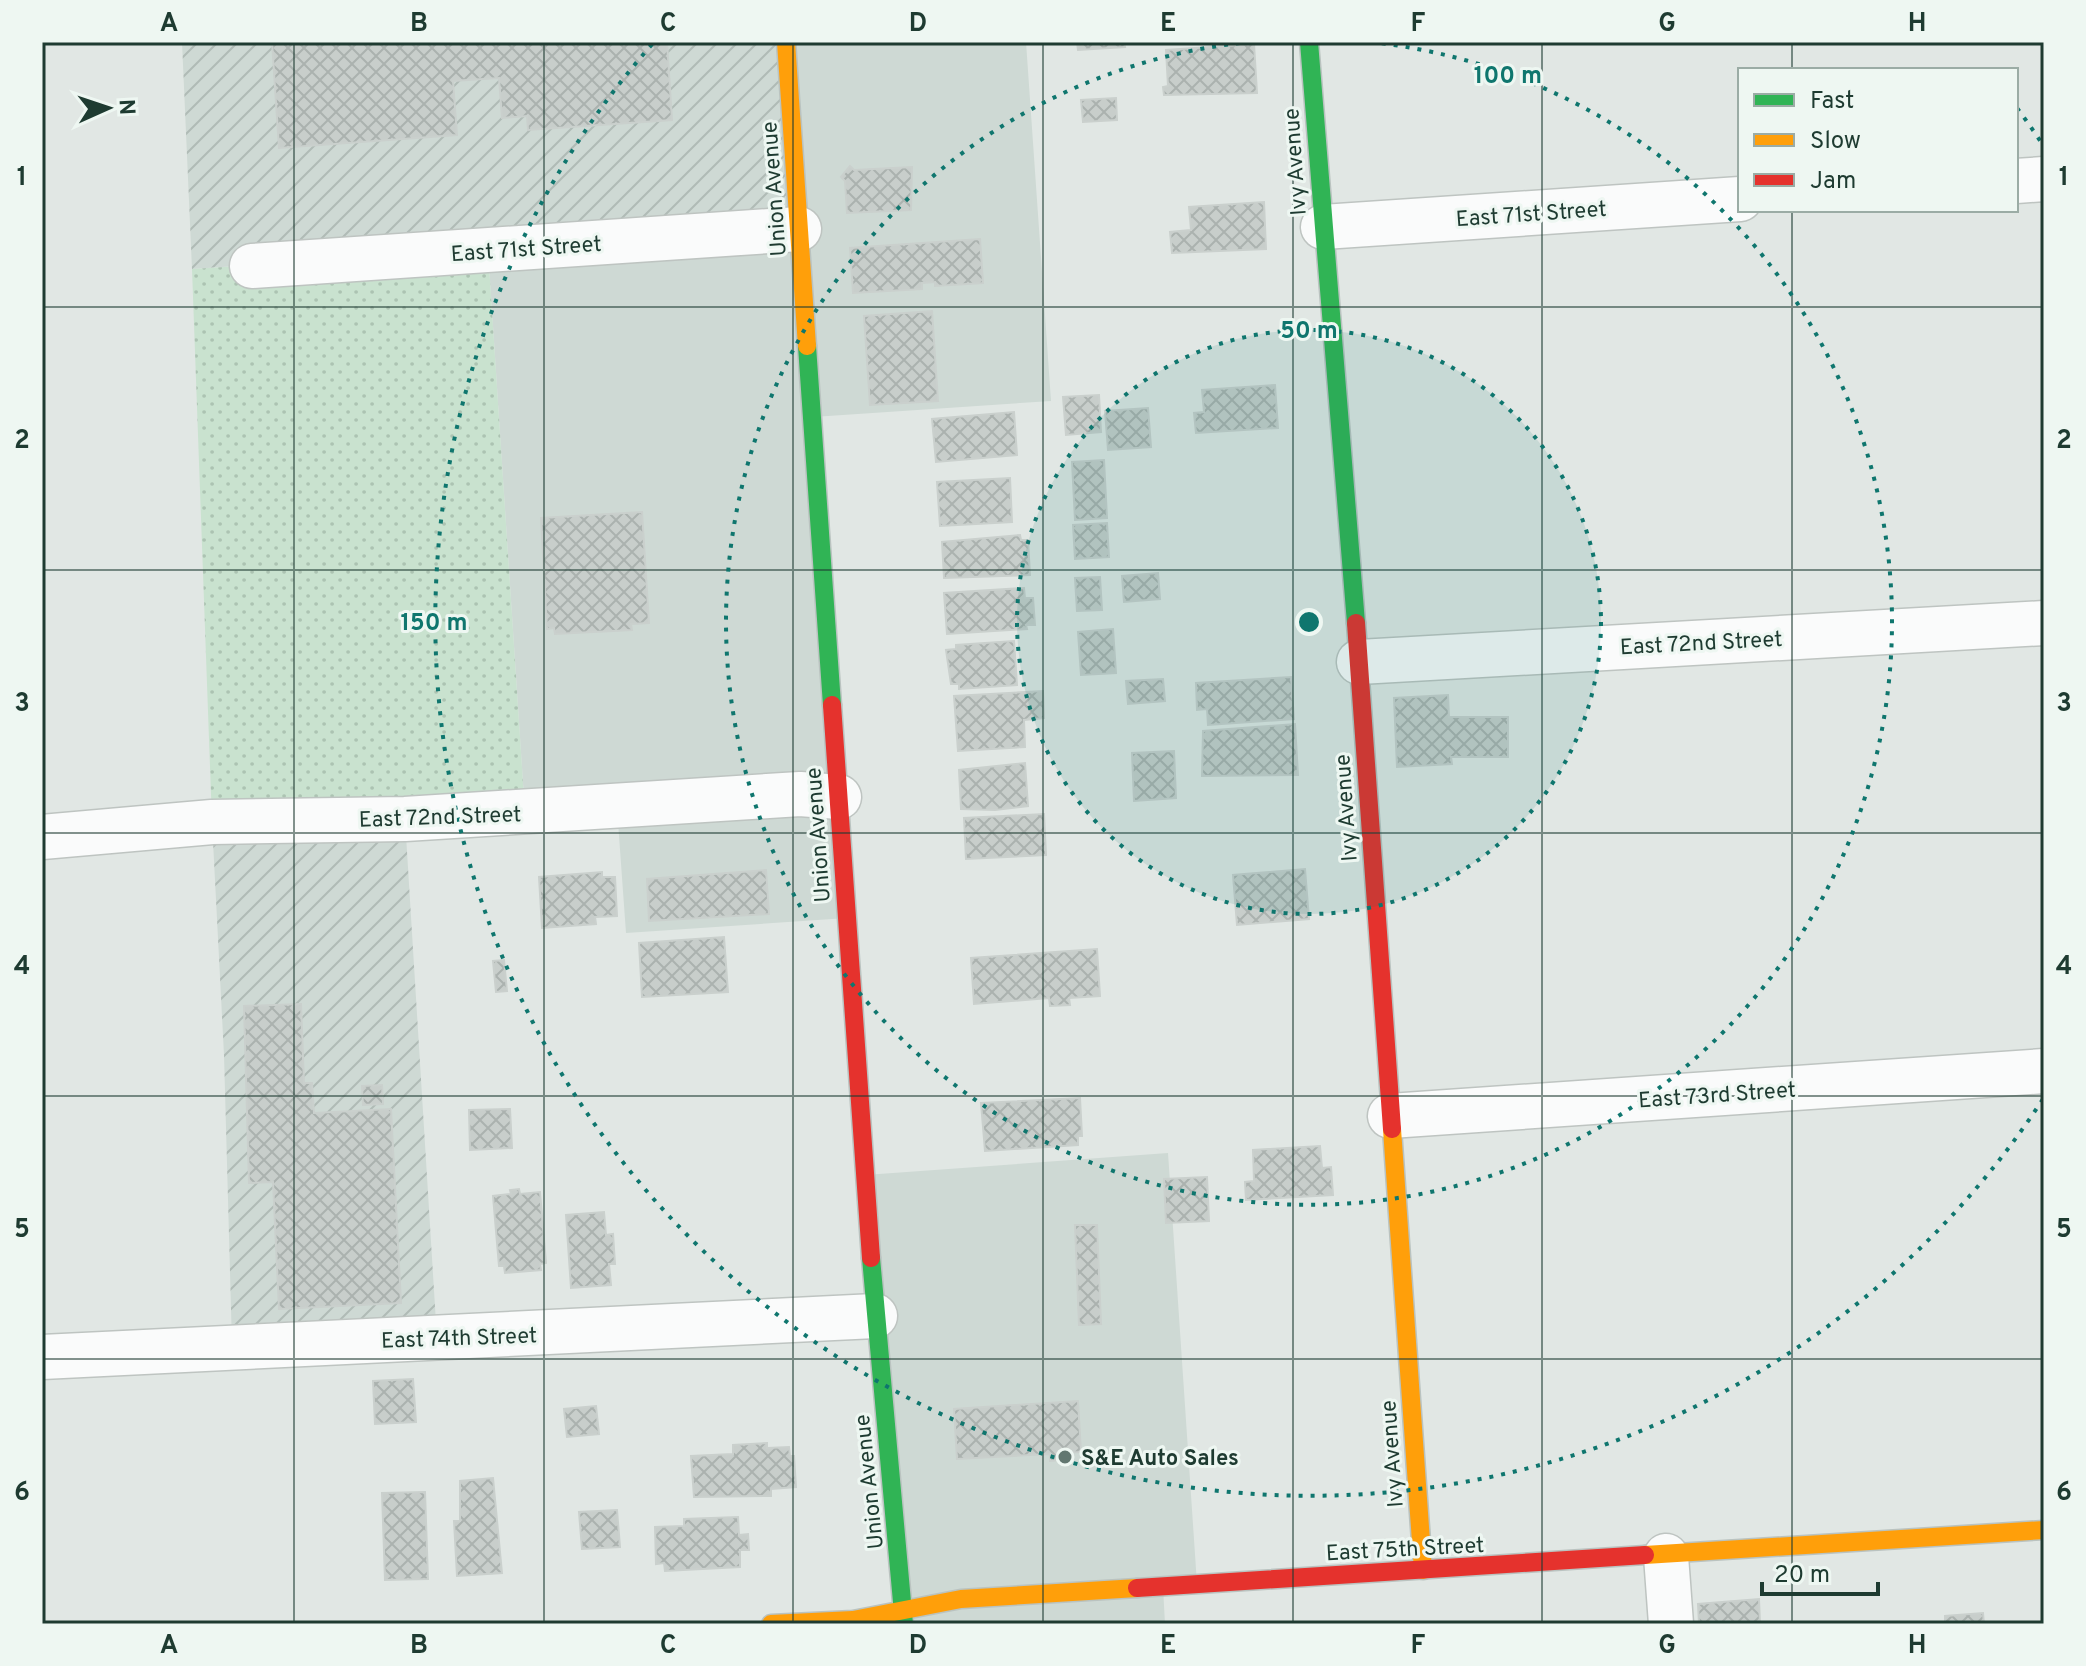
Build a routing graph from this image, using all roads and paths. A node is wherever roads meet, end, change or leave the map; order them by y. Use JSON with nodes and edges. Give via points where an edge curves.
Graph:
{"nodes":[{"id":1,"x":786,"y":42,"type":"edge"},
{"id":2,"x":1309,"y":42,"type":"edge"},
{"id":3,"x":2044,"y":179,"type":"edge"},
{"id":4,"x":2018,"y":181,"type":"edge"},
{"id":5,"x":1738,"y":199,"type":"edge"},
{"id":6,"x":1323,"y":227,"type":"junction"},
{"id":7,"x":799,"y":229,"type":"junction"},
{"id":8,"x":252,"y":266,"type":"dead end"},
{"id":9,"x":2044,"y":623,"type":"edge"},
{"id":10,"x":1359,"y":662,"type":"junction"},
{"id":11,"x":839,"y":797,"type":"junction"},
{"id":12,"x":42,"y":837,"type":"edge"},
{"id":13,"x":2044,"y":1071,"type":"edge"},
{"id":14,"x":1390,"y":1116,"type":"junction"},
{"id":15,"x":875,"y":1316,"type":"junction"},
{"id":16,"x":42,"y":1357,"type":"edge"},
{"id":17,"x":2044,"y":1530,"type":"edge"},
{"id":18,"x":1666,"y":1556,"type":"junction"},
{"id":19,"x":1423,"y":1570,"type":"junction"},
{"id":20,"x":903,"y":1617,"type":"edge"},
{"id":21,"x":771,"y":1624,"type":"edge"},
{"id":22,"x":1671,"y":1624,"type":"edge"}],
"edges":[{"from":1,"to":7,"type":"street","name":"Union Avenue"},
{"from":2,"to":6,"type":"street","name":"Ivy Avenue"},
{"from":3,"to":4,"type":"street"},
{"from":5,"to":6,"type":"street","name":"East 71st Street"},
{"from":6,"to":10,"type":"street","name":"Ivy Avenue"},
{"from":7,"to":8,"type":"street","name":"East 71st Street"},
{"from":7,"to":11,"type":"street","name":"Union Avenue"},
{"from":9,"to":10,"type":"street","name":"East 72nd Street"},
{"from":10,"to":14,"type":"street","name":"Ivy Avenue"},
{"from":11,"to":12,"type":"street","name":"East 72nd Street","via":[[800,794],[405,819],[212,822]]},
{"from":11,"to":15,"type":"street","name":"Union Avenue"},
{"from":13,"to":14,"type":"street","name":"East 73rd Street"},
{"from":14,"to":19,"type":"street","name":"Ivy Avenue"},
{"from":15,"to":16,"type":"street","name":"East 74th Street"},
{"from":15,"to":20,"type":"street","name":"Union Avenue"},
{"from":17,"to":18,"type":"street","name":"East 75th Street"},
{"from":18,"to":19,"type":"street","name":"East 75th Street"},
{"from":18,"to":22,"type":"street"},
{"from":19,"to":20,"type":"street","name":"East 75th Street","via":[[961,1599]]},
{"from":20,"to":21,"type":"street","name":"East 75th Street"}]}
